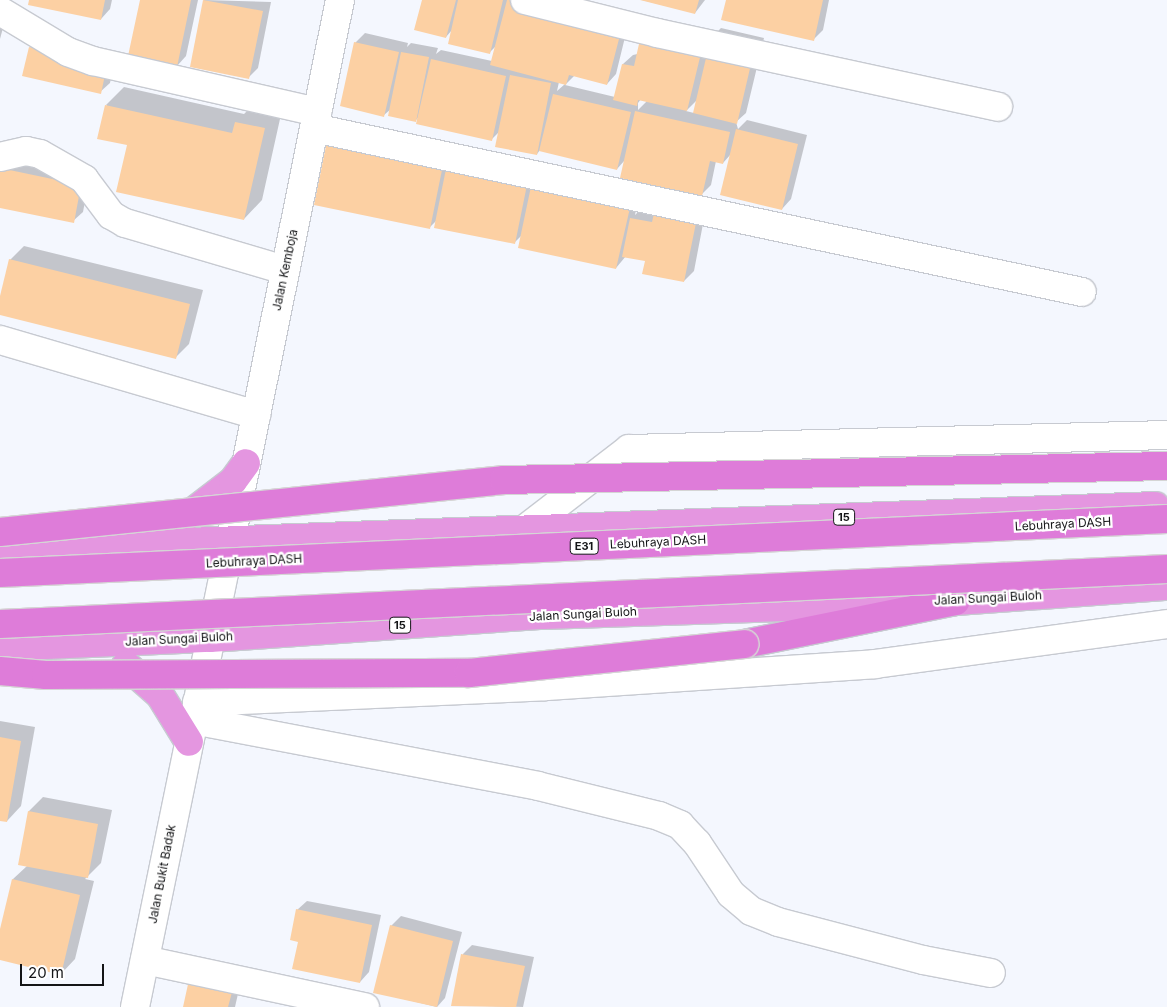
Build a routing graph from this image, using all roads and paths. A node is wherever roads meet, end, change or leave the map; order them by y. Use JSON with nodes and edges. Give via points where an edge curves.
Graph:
{"nodes":[{"id":1,"x":340,"y":0,"type":"edge"},
{"id":2,"x":525,"y":0,"type":"edge"},
{"id":3,"x":0,"y":11,"type":"edge"},
{"id":4,"x":998,"y":107,"type":"dead end"},
{"id":5,"x":316,"y":120,"type":"junction"},
{"id":6,"x":0,"y":157,"type":"edge"},
{"id":7,"x":286,"y":270,"type":"junction"},
{"id":8,"x":1082,"y":292,"type":"dead end"},
{"id":9,"x":0,"y":340,"type":"edge"},
{"id":10,"x":256,"y":415,"type":"junction"},
{"id":11,"x":1167,"y":435,"type":"edge"},
{"id":12,"x":246,"y":463,"type":"junction"},
{"id":13,"x":1167,"y":466,"type":"edge"},
{"id":14,"x":1167,"y":506,"type":"edge"},
{"id":15,"x":1167,"y":519,"type":"edge"},
{"id":16,"x":0,"y":532,"type":"edge"},
{"id":17,"x":521,"y":532,"type":"junction"},
{"id":18,"x":231,"y":539,"type":"junction"},
{"id":19,"x":136,"y":541,"type":"junction"},
{"id":20,"x":0,"y":549,"type":"edge"},
{"id":21,"x":1167,"y":570,"type":"edge"},
{"id":22,"x":0,"y":573,"type":"edge"},
{"id":23,"x":1167,"y":586,"type":"edge"},
{"id":24,"x":956,"y":601,"type":"junction"},
{"id":25,"x":0,"y":624,"type":"edge"},
{"id":26,"x":1167,"y":624,"type":"edge"},
{"id":27,"x":210,"y":638,"type":"junction"},
{"id":28,"x":90,"y":643,"type":"junction"},
{"id":29,"x":0,"y":647,"type":"edge"},
{"id":30,"x":0,"y":671,"type":"edge"},
{"id":31,"x":193,"y":721,"type":"junction"},
{"id":32,"x":145,"y":960,"type":"junction"},
{"id":33,"x":991,"y":973,"type":"dead end"},
{"id":34,"x":135,"y":1007,"type":"edge"},
{"id":35,"x":365,"y":1007,"type":"edge"}],
"edges":[{"from":1,"to":5,"type":"street","name":"Jalan Kemboja"},
{"from":2,"to":4,"type":"street","via":[[657,33]]},
{"from":3,"to":5,"type":"street","via":[[68,52],[93,61]]},
{"from":5,"to":7,"type":"street","name":"Jalan Kemboja"},
{"from":5,"to":8,"type":"street"},
{"from":6,"to":7,"type":"street","via":[[26,151],[40,154],[84,179],[111,215],[125,224]]},
{"from":7,"to":10,"type":"street","name":"Jalan Kemboja"},
{"from":9,"to":10,"type":"street"},
{"from":10,"to":12,"type":"street","name":"Jalan Kemboja"},
{"from":11,"to":17,"type":"street","via":[[629,449]]},
{"from":12,"to":18,"type":"street","name":"Jalan Kemboja"},
{"from":12,"to":19,"type":"highway","via":[[233,481],[176,525]]},
{"from":13,"to":16,"type":"highway","bridge":true,"via":[[504,480]]},
{"from":14,"to":17,"type":"highway","number":"15"},
{"from":15,"to":22,"type":"highway","name":"Lebuhraya DASH","number":"E31","bridge":true},
{"from":17,"to":18,"type":"highway","number":"15"},
{"from":18,"to":19,"type":"highway","number":"15"},
{"from":18,"to":27,"type":"street","name":"Jalan Kemboja"},
{"from":19,"to":20,"type":"highway","number":"15"},
{"from":21,"to":25,"type":"highway","bridge":true},
{"from":23,"to":24,"type":"highway","name":"Jalan Sungai Buloh","number":"15"},
{"from":24,"to":27,"type":"highway","name":"Jalan Sungai Buloh","number":"15","via":[[543,615]]},
{"from":24,"to":30,"type":"highway","bridge":true,"via":[[744,644],[469,672],[46,675]]},
{"from":26,"to":31,"type":"street","via":[[875,664],[546,686]]},
{"from":27,"to":28,"type":"highway","name":"Jalan Sungai Buloh","number":"15"},
{"from":27,"to":31,"type":"street","name":"Jalan Bukit Badak"},
{"from":28,"to":29,"type":"highway","name":"Jalan Sungai Buloh","number":"15"},
{"from":28,"to":31,"type":"highway","via":[[123,663]]},
{"from":31,"to":32,"type":"street","name":"Jalan Bukit Badak"},
{"from":31,"to":33,"type":"street","via":[[538,786],[659,816],[680,825],[697,842],[731,894],[750,910],[778,922],[923,960]]},
{"from":32,"to":34,"type":"street","name":"Jalan Bukit Badak"},
{"from":32,"to":35,"type":"street"}]}
